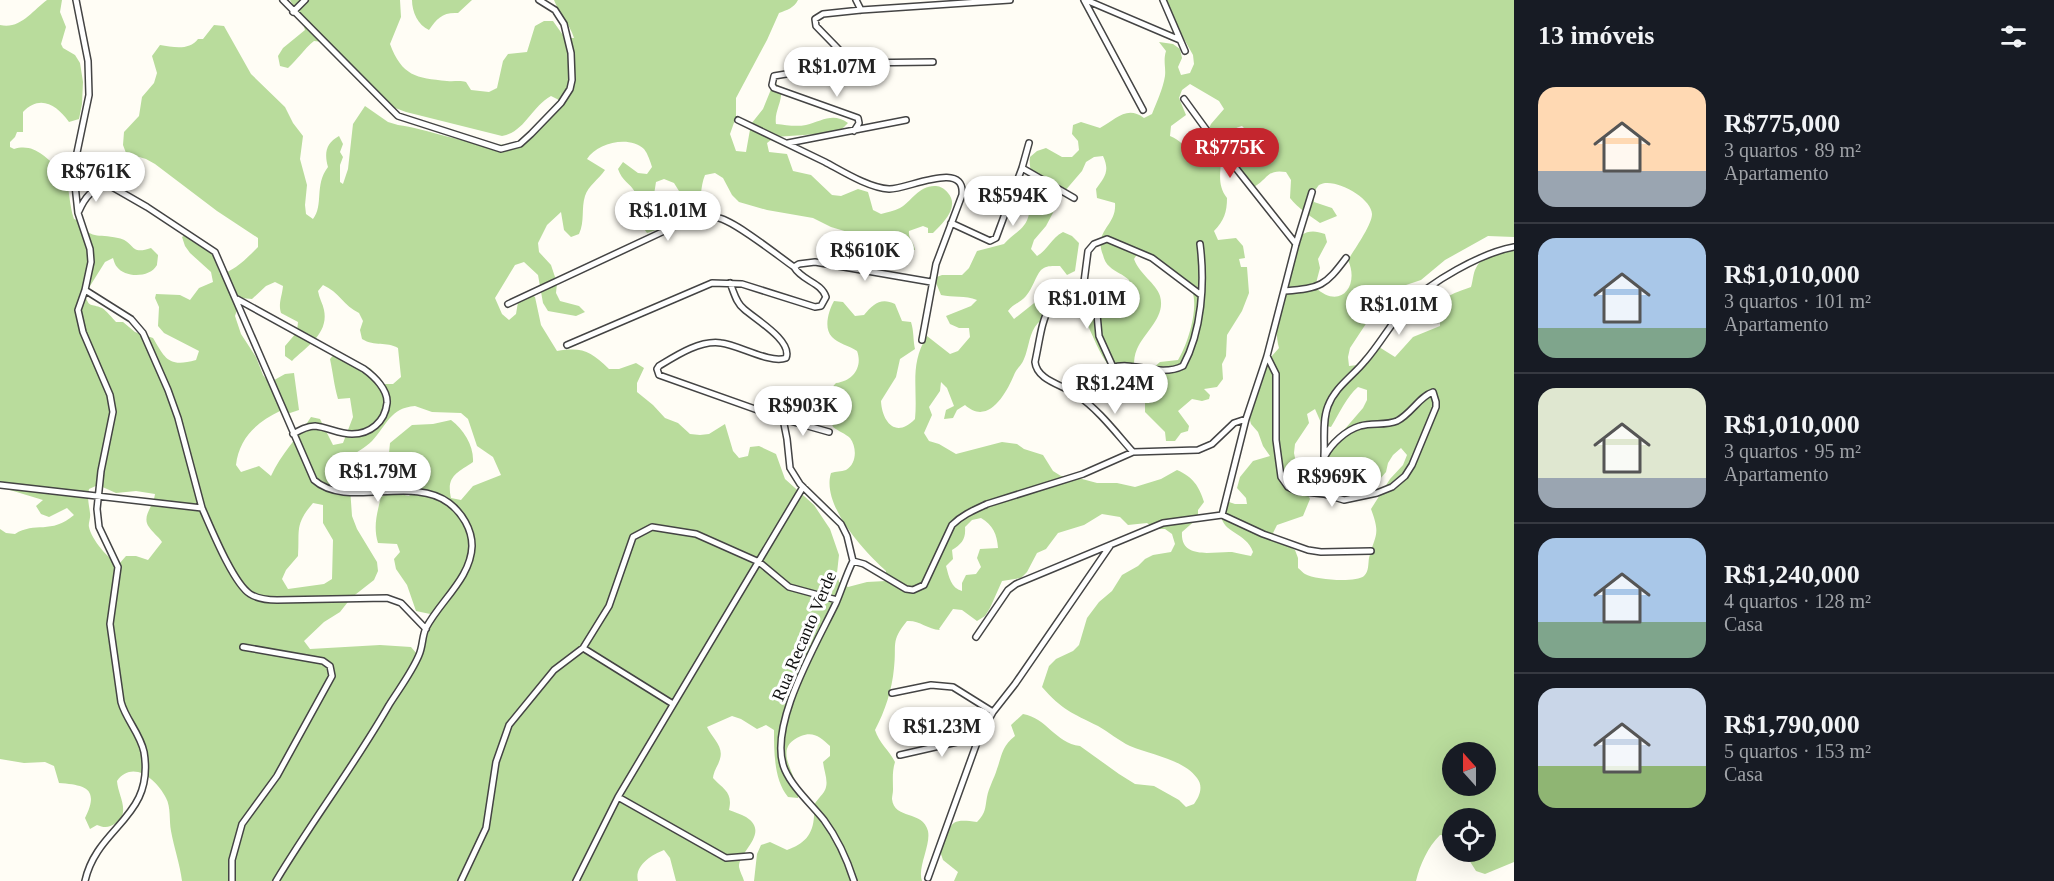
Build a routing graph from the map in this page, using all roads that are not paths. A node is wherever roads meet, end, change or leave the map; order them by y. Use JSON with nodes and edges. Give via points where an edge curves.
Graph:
{"nodes":[{"id":1,"x":76,"y":0,"type":"edge"},
{"id":2,"x":283,"y":0,"type":"edge"},
{"id":3,"x":305,"y":0,"type":"edge"},
{"id":4,"x":539,"y":0,"type":"edge"},
{"id":5,"x":856,"y":0,"type":"edge"},
{"id":6,"x":1010,"y":0,"type":"edge"},
{"id":7,"x":1085,"y":0,"type":"edge"},
{"id":8,"x":1163,"y":0,"type":"edge"},
{"id":9,"x":861,"y":10,"type":"junction"},
{"id":10,"x":293,"y":12,"type":"junction"},
{"id":11,"x":1180,"y":40,"type":"junction"},
{"id":12,"x":1185,"y":51,"type":"dead end"},
{"id":13,"x":933,"y":62,"type":"dead end"},
{"id":14,"x":852,"y":63,"type":"junction"},
{"id":15,"x":1184,"y":99,"type":"dead end"},
{"id":16,"x":1143,"y":110,"type":"dead end"},
{"id":17,"x":738,"y":120,"type":"dead end"},
{"id":18,"x":906,"y":120,"type":"dead end"},
{"id":19,"x":854,"y":130,"type":"junction"},
{"id":20,"x":1029,"y":143,"type":"dead end"},
{"id":21,"x":788,"y":144,"type":"junction"},
{"id":22,"x":75,"y":162,"type":"junction"},
{"id":23,"x":1022,"y":168,"type":"junction"},
{"id":24,"x":106,"y":184,"type":"junction"},
{"id":25,"x":1312,"y":192,"type":"dead end"},
{"id":26,"x":1074,"y":198,"type":"dead end"},
{"id":27,"x":78,"y":213,"type":"junction"},
{"id":28,"x":951,"y":223,"type":"junction"},
{"id":29,"x":1200,"y":244,"type":"dead end"},
{"id":30,"x":1296,"y":244,"type":"junction"},
{"id":31,"x":1514,"y":247,"type":"edge"},
{"id":32,"x":1346,"y":258,"type":"dead end"},
{"id":33,"x":794,"y":267,"type":"junction"},
{"id":34,"x":931,"y":282,"type":"junction"},
{"id":35,"x":1084,"y":282,"type":"junction"},
{"id":36,"x":730,"y":283,"type":"junction"},
{"id":37,"x":85,"y":290,"type":"junction"},
{"id":38,"x":1285,"y":291,"type":"junction"},
{"id":39,"x":1202,"y":295,"type":"junction"},
{"id":40,"x":236,"y":298,"type":"junction"},
{"id":41,"x":508,"y":304,"type":"dead end"},
{"id":42,"x":922,"y":340,"type":"dead end"},
{"id":43,"x":567,"y":345,"type":"dead end"},
{"id":44,"x":1267,"y":356,"type":"junction"},
{"id":45,"x":1113,"y":367,"type":"junction"},
{"id":46,"x":1078,"y":395,"type":"junction"},
{"id":47,"x":783,"y":419,"type":"junction"},
{"id":48,"x":1246,"y":419,"type":"junction"},
{"id":49,"x":829,"y":432,"type":"dead end"},
{"id":50,"x":293,"y":434,"type":"junction"},
{"id":51,"x":1133,"y":453,"type":"junction"},
{"id":52,"x":1324,"y":458,"type":"junction"},
{"id":53,"x":0,"y":485,"type":"edge"},
{"id":54,"x":803,"y":487,"type":"junction"},
{"id":55,"x":1324,"y":494,"type":"junction"},
{"id":56,"x":97,"y":496,"type":"junction"},
{"id":57,"x":202,"y":508,"type":"junction"},
{"id":58,"x":1222,"y":515,"type":"junction"},
{"id":59,"x":1110,"y":546,"type":"junction"},
{"id":60,"x":1371,"y":551,"type":"dead end"},
{"id":61,"x":1088,"y":554,"type":"junction"},
{"id":62,"x":853,"y":561,"type":"junction"},
{"id":63,"x":759,"y":562,"type":"junction"},
{"id":64,"x":1095,"y":569,"type":"junction"},
{"id":65,"x":837,"y":600,"type":"junction"},
{"id":66,"x":426,"y":629,"type":"junction"},
{"id":67,"x":976,"y":637,"type":"dead end"},
{"id":68,"x":243,"y":647,"type":"dead end"},
{"id":69,"x":583,"y":648,"type":"junction"},
{"id":70,"x":892,"y":693,"type":"dead end"},
{"id":71,"x":673,"y":704,"type":"junction"},
{"id":72,"x":993,"y":712,"type":"junction"},
{"id":73,"x":979,"y":737,"type":"junction"},
{"id":74,"x":900,"y":755,"type":"dead end"},
{"id":75,"x":618,"y":797,"type":"junction"},
{"id":76,"x":750,"y":856,"type":"dead end"},
{"id":77,"x":928,"y":878,"type":"dead end"},
{"id":78,"x":86,"y":881,"type":"edge"},
{"id":79,"x":232,"y":881,"type":"edge"},
{"id":80,"x":276,"y":881,"type":"edge"},
{"id":81,"x":461,"y":881,"type":"edge"},
{"id":82,"x":576,"y":881,"type":"edge"},
{"id":83,"x":854,"y":881,"type":"edge"}],
"edges":[{"from":1,"to":22,"type":"street","via":[[88,61],[89,94]]},
{"from":2,"to":10,"type":"street"},
{"from":3,"to":10,"type":"street"},
{"from":4,"to":10,"type":"street","via":[[555,10],[564,24],[571,53],[570,89],[561,104],[520,144],[501,149],[398,116]]},
{"from":5,"to":9,"type":"street"},
{"from":6,"to":9,"type":"street"},
{"from":7,"to":11,"type":"street"},
{"from":7,"to":16,"type":"street"},
{"from":8,"to":11,"type":"street"},
{"from":9,"to":14,"type":"street","via":[[823,14],[815,19],[816,26]]},
{"from":11,"to":12,"type":"street"},
{"from":13,"to":14,"type":"street"},
{"from":14,"to":19,"type":"street","via":[[776,75],[772,85],[858,118]]},
{"from":15,"to":30,"type":"street"},
{"from":17,"to":21,"type":"street"},
{"from":18,"to":19,"type":"street"},
{"from":19,"to":21,"type":"street"},
{"from":20,"to":23,"type":"street"},
{"from":21,"to":28,"type":"street","via":[[880,187],[890,189],[954,178],[963,190]]},
{"from":22,"to":24,"type":"street"},
{"from":22,"to":27,"type":"street"},
{"from":23,"to":26,"type":"street"},
{"from":23,"to":28,"type":"street","via":[[994,240]]},
{"from":24,"to":27,"type":"street","via":[[86,197]]},
{"from":24,"to":40,"type":"street","via":[[215,252]]},
{"from":25,"to":30,"type":"street"},
{"from":27,"to":37,"type":"street","via":[[92,262]]},
{"from":28,"to":34,"type":"street"},
{"from":29,"to":39,"type":"street"},
{"from":30,"to":38,"type":"street"},
{"from":31,"to":52,"type":"street","via":[[1464,266],[1407,306],[1328,404]]},
{"from":32,"to":38,"type":"street","via":[[1326,282],[1313,288]]},
{"from":33,"to":34,"type":"street","via":[[815,262]]},
{"from":33,"to":36,"type":"street","via":[[822,289],[826,297],[821,306]]},
{"from":33,"to":41,"type":"street","via":[[728,221],[699,218]]},
{"from":34,"to":42,"type":"street"},
{"from":35,"to":39,"type":"street","via":[[1088,251],[1107,239],[1152,258]]},
{"from":35,"to":45,"type":"street","via":[[1096,303],[1099,336]]},
{"from":35,"to":46,"type":"street","via":[[1060,294],[1052,303],[1043,322],[1035,362],[1043,376]]},
{"from":36,"to":43,"type":"street","via":[[712,283],[696,289]]},
{"from":36,"to":47,"type":"street","via":[[742,308],[786,346],[786,358],[776,360],[731,345],[709,343],[665,362],[658,367],[658,373]]},
{"from":37,"to":56,"type":"street","via":[[79,304],[80,324],[108,387],[113,412]]},
{"from":37,"to":57,"type":"street","via":[[131,320],[143,333],[178,418]]},
{"from":38,"to":44,"type":"street"},
{"from":39,"to":45,"type":"street","via":[[1183,366],[1168,371]]},
{"from":40,"to":50,"type":"street"},
{"from":40,"to":50,"type":"street","via":[[364,369],[386,396],[384,417],[369,430],[352,435],[312,426]]},
{"from":44,"to":48,"type":"street"},
{"from":44,"to":55,"type":"street","via":[[1276,374],[1276,441],[1281,477],[1288,487]]},
{"from":45,"to":46,"type":"street"},
{"from":46,"to":51,"type":"street"},
{"from":47,"to":49,"type":"street"},
{"from":47,"to":54,"type":"street","via":[[790,468]]},
{"from":48,"to":51,"type":"street","via":[[1234,423],[1212,444],[1198,450]]},
{"from":48,"to":58,"type":"street"},
{"from":50,"to":66,"type":"street","via":[[310,474],[326,488],[342,492],[429,494],[450,503],[465,521],[472,546],[463,574]]},
{"from":51,"to":62,"type":"street","via":[[960,517],[947,534],[929,578],[919,589],[906,589]]},
{"from":52,"to":55,"type":"street"},
{"from":52,"to":55,"type":"street","via":[[1346,433],[1359,426],[1397,421],[1433,392],[1436,407],[1405,476],[1392,487],[1360,497],[1344,500]]},
{"from":53,"to":56,"type":"street"},
{"from":54,"to":62,"type":"street","via":[[841,525]]},
{"from":54,"to":63,"type":"street"},
{"from":56,"to":57,"type":"street"},
{"from":56,"to":78,"type":"street","via":[[99,527],[118,567],[110,624],[121,702],[140,738],[145,764],[140,799],[93,858]]},
{"from":57,"to":66,"type":"street","via":[[240,584],[252,595],[264,600],[387,598],[401,603]]},
{"from":58,"to":59,"type":"street","via":[[1163,523]]},
{"from":58,"to":60,"type":"street","via":[[1308,550]]},
{"from":59,"to":61,"type":"street"},
{"from":59,"to":64,"type":"street"},
{"from":61,"to":64,"type":"street"},
{"from":61,"to":67,"type":"street","via":[[1012,586]]},
{"from":62,"to":65,"type":"street","name":"Rua Recanto Verde"},
{"from":63,"to":65,"type":"street","via":[[789,587]]},
{"from":63,"to":69,"type":"street","via":[[696,534],[652,527],[633,537],[609,606]]},
{"from":63,"to":71,"type":"street"},
{"from":64,"to":72,"type":"street"},
{"from":65,"to":83,"type":"street","name":"Rua Recanto Verde","via":[[800,676],[782,728],[780,748],[789,777],[825,821],[844,852]]},
{"from":66,"to":80,"type":"street","via":[[419,654],[375,729]]},
{"from":68,"to":79,"type":"street","via":[[323,661],[330,666],[332,676],[277,776],[242,824],[232,860]]},
{"from":69,"to":71,"type":"street"},
{"from":69,"to":81,"type":"street","via":[[554,670],[508,724],[496,762],[486,828]]},
{"from":70,"to":72,"type":"street","via":[[931,685],[953,687]]},
{"from":71,"to":75,"type":"street"},
{"from":72,"to":73,"type":"street"},
{"from":73,"to":74,"type":"street"},
{"from":73,"to":77,"type":"street"},
{"from":75,"to":76,"type":"street","via":[[726,858]]},
{"from":75,"to":82,"type":"street"}]}
